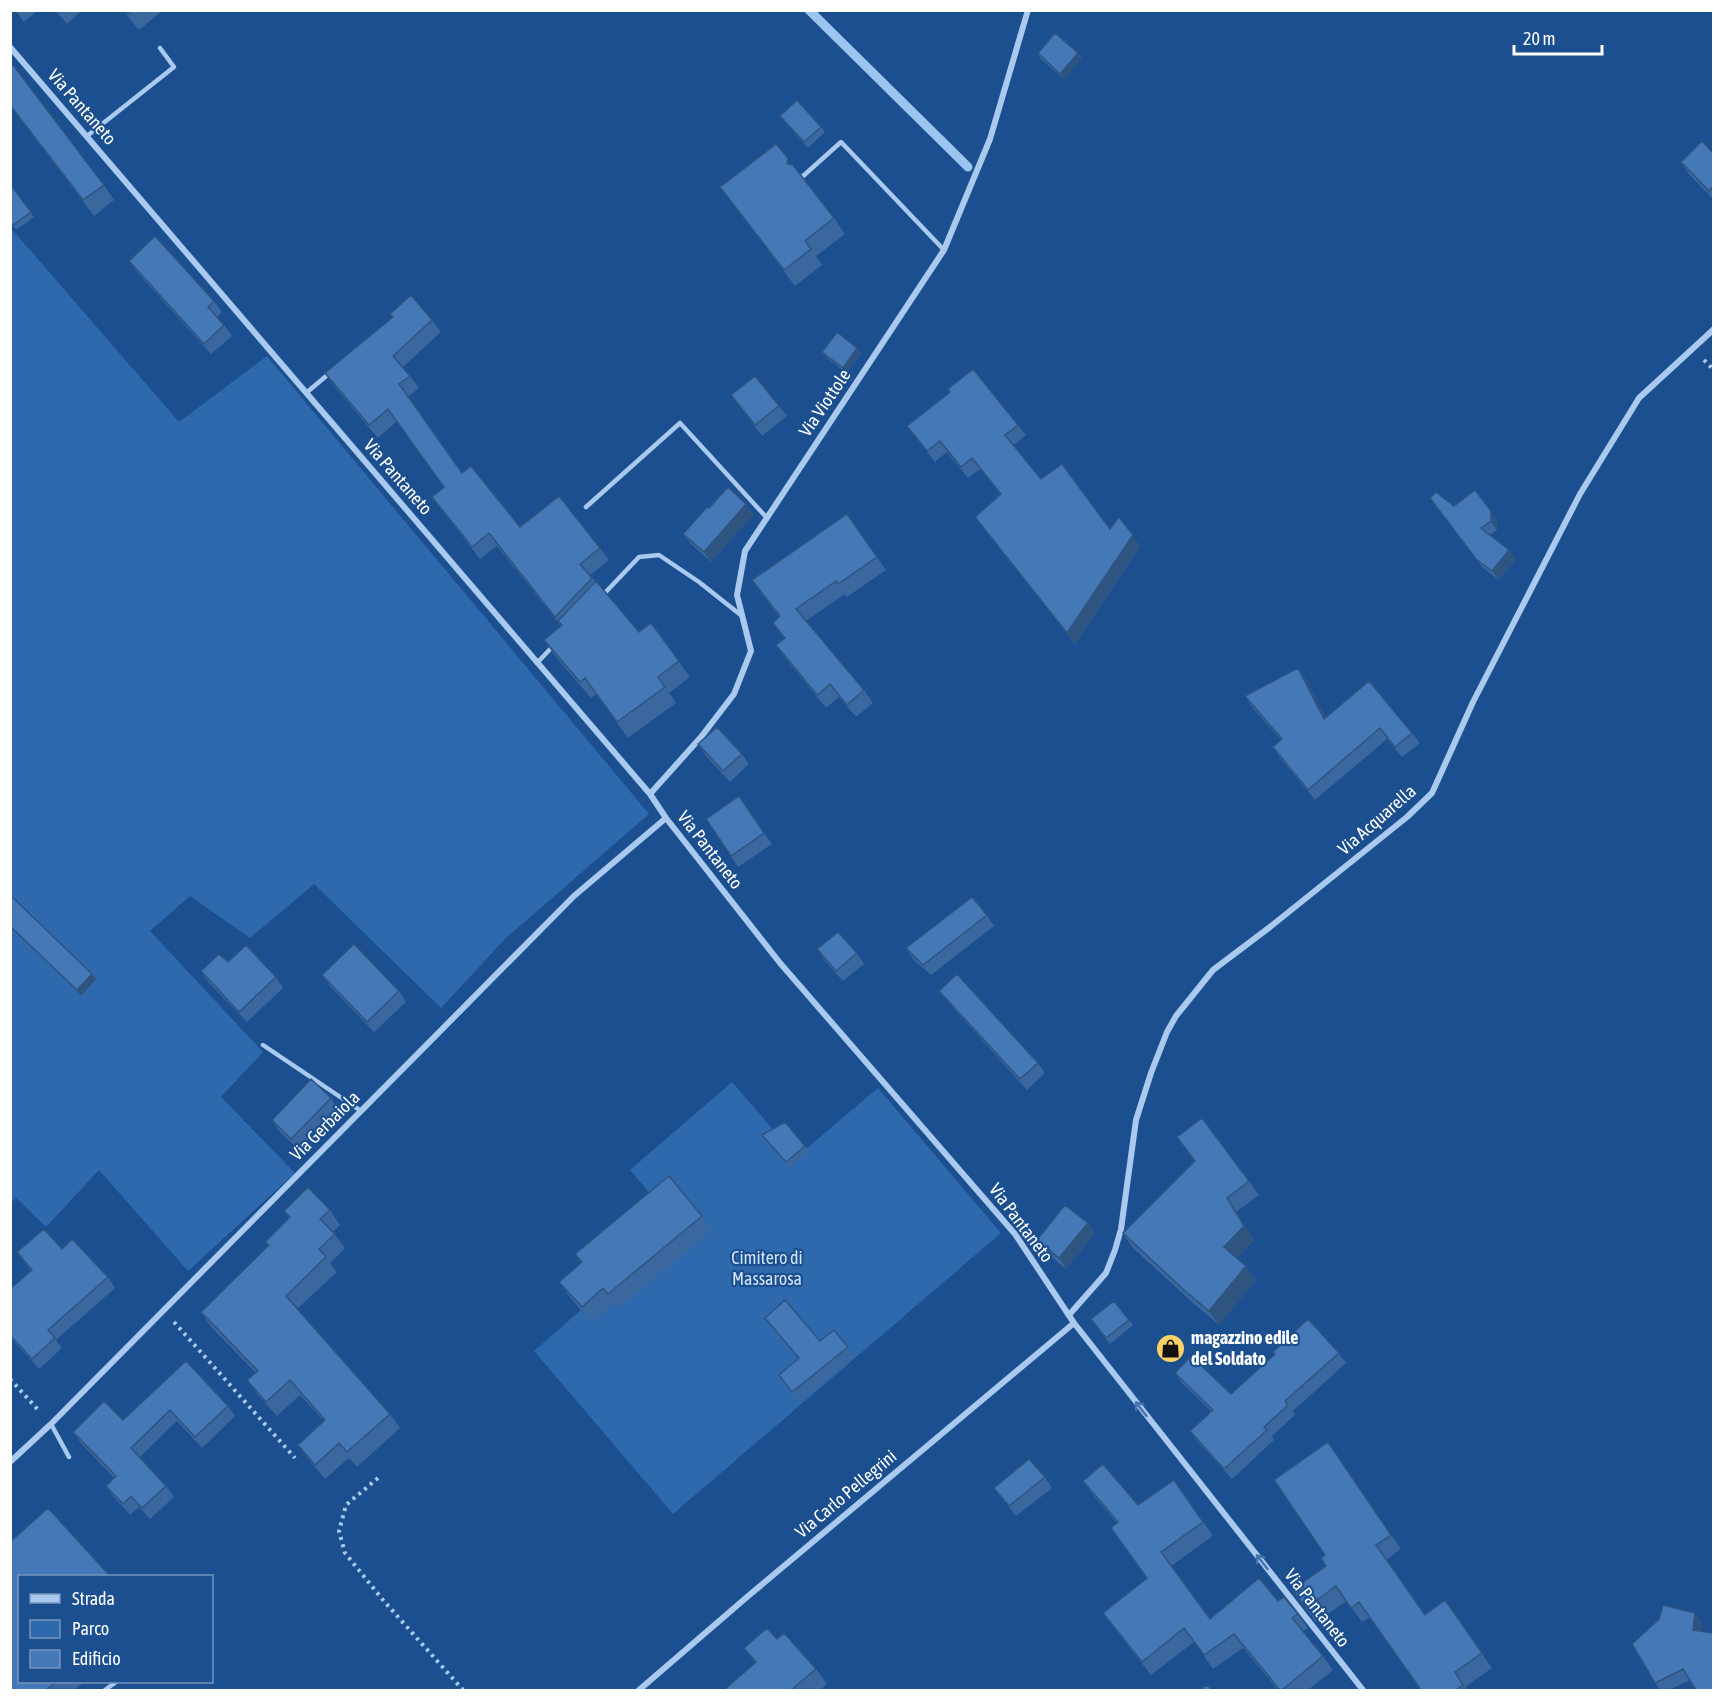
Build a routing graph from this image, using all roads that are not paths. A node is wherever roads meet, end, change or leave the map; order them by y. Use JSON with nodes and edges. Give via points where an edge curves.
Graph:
{"nodes":[{"id":1,"x":1028,"y":10,"type":"edge"},
{"id":2,"x":10,"y":47,"type":"edge"},
{"id":3,"x":160,"y":48,"type":"dead end"},
{"id":4,"x":87,"y":136,"type":"junction"},
{"id":5,"x":802,"y":177,"type":"edge"},
{"id":6,"x":944,"y":250,"type":"junction"},
{"id":7,"x":1713,"y":329,"type":"edge"},
{"id":8,"x":332,"y":371,"type":"edge"},
{"id":9,"x":306,"y":393,"type":"junction"},
{"id":10,"x":586,"y":507,"type":"dead end"},
{"id":11,"x":767,"y":518,"type":"junction"},
{"id":12,"x":595,"y":603,"type":"edge"},
{"id":13,"x":742,"y":616,"type":"junction"},
{"id":14,"x":558,"y":641,"type":"edge"},
{"id":15,"x":537,"y":663,"type":"junction"},
{"id":16,"x":650,"y":794,"type":"junction"},
{"id":17,"x":666,"y":818,"type":"junction"},
{"id":18,"x":263,"y":1045,"type":"dead end"},
{"id":19,"x":361,"y":1111,"type":"junction"},
{"id":20,"x":1069,"y":1315,"type":"junction"},
{"id":21,"x":1074,"y":1323,"type":"junction"},
{"id":22,"x":51,"y":1424,"type":"junction"},
{"id":23,"x":69,"y":1457,"type":"dead end"},
{"id":24,"x":10,"y":1462,"type":"edge"},
{"id":25,"x":639,"y":1690,"type":"edge"},
{"id":26,"x":1363,"y":1690,"type":"edge"}],
"edges":[{"from":1,"to":6,"type":"street","name":"Via Viottole","via":[[990,139]]},
{"from":2,"to":4,"type":"street","name":"Via Pantaneto"},
{"from":3,"to":4,"type":"lane","via":[[174,67]]},
{"from":4,"to":9,"type":"street","name":"Via Pantaneto"},
{"from":5,"to":6,"type":"lane","via":[[841,142]]},
{"from":6,"to":11,"type":"street","name":"Via Viottole"},
{"from":7,"to":20,"type":"street","name":"Via Acquarella","via":[[1639,398],[1580,494],[1473,702],[1432,793],[1213,970],[1176,1016],[1136,1120],[1115,1250],[1106,1273]]},
{"from":8,"to":9,"type":"lane"},
{"from":9,"to":15,"type":"street","name":"Via Pantaneto"},
{"from":10,"to":11,"type":"lane","via":[[680,423]]},
{"from":11,"to":13,"type":"street","name":"Via Viottole","via":[[745,551],[737,595]]},
{"from":12,"to":13,"type":"lane","via":[[639,557],[659,555]]},
{"from":13,"to":16,"type":"street","name":"Via Viottole","via":[[751,651],[734,694]]},
{"from":14,"to":15,"type":"lane"},
{"from":15,"to":16,"type":"street","name":"Via Pantaneto"},
{"from":16,"to":17,"type":"street","name":"Via Pantaneto"},
{"from":17,"to":19,"type":"street","name":"Via Gerbaiola","via":[[574,896]]},
{"from":17,"to":20,"type":"street","name":"Via Pantaneto","via":[[780,963],[1015,1234]]},
{"from":18,"to":19,"type":"lane"},
{"from":19,"to":22,"type":"street","name":"Via Gerbaiola"},
{"from":20,"to":21,"type":"street","name":"Via Pantaneto"},
{"from":21,"to":25,"type":"street","name":"Via Carlo Pellegrini"},
{"from":26,"to":21,"type":"street","name":"Via Pantaneto","one_way":true},
{"from":22,"to":23,"type":"lane"},
{"from":22,"to":24,"type":"street","name":"Via Gerbaiola"}]}
